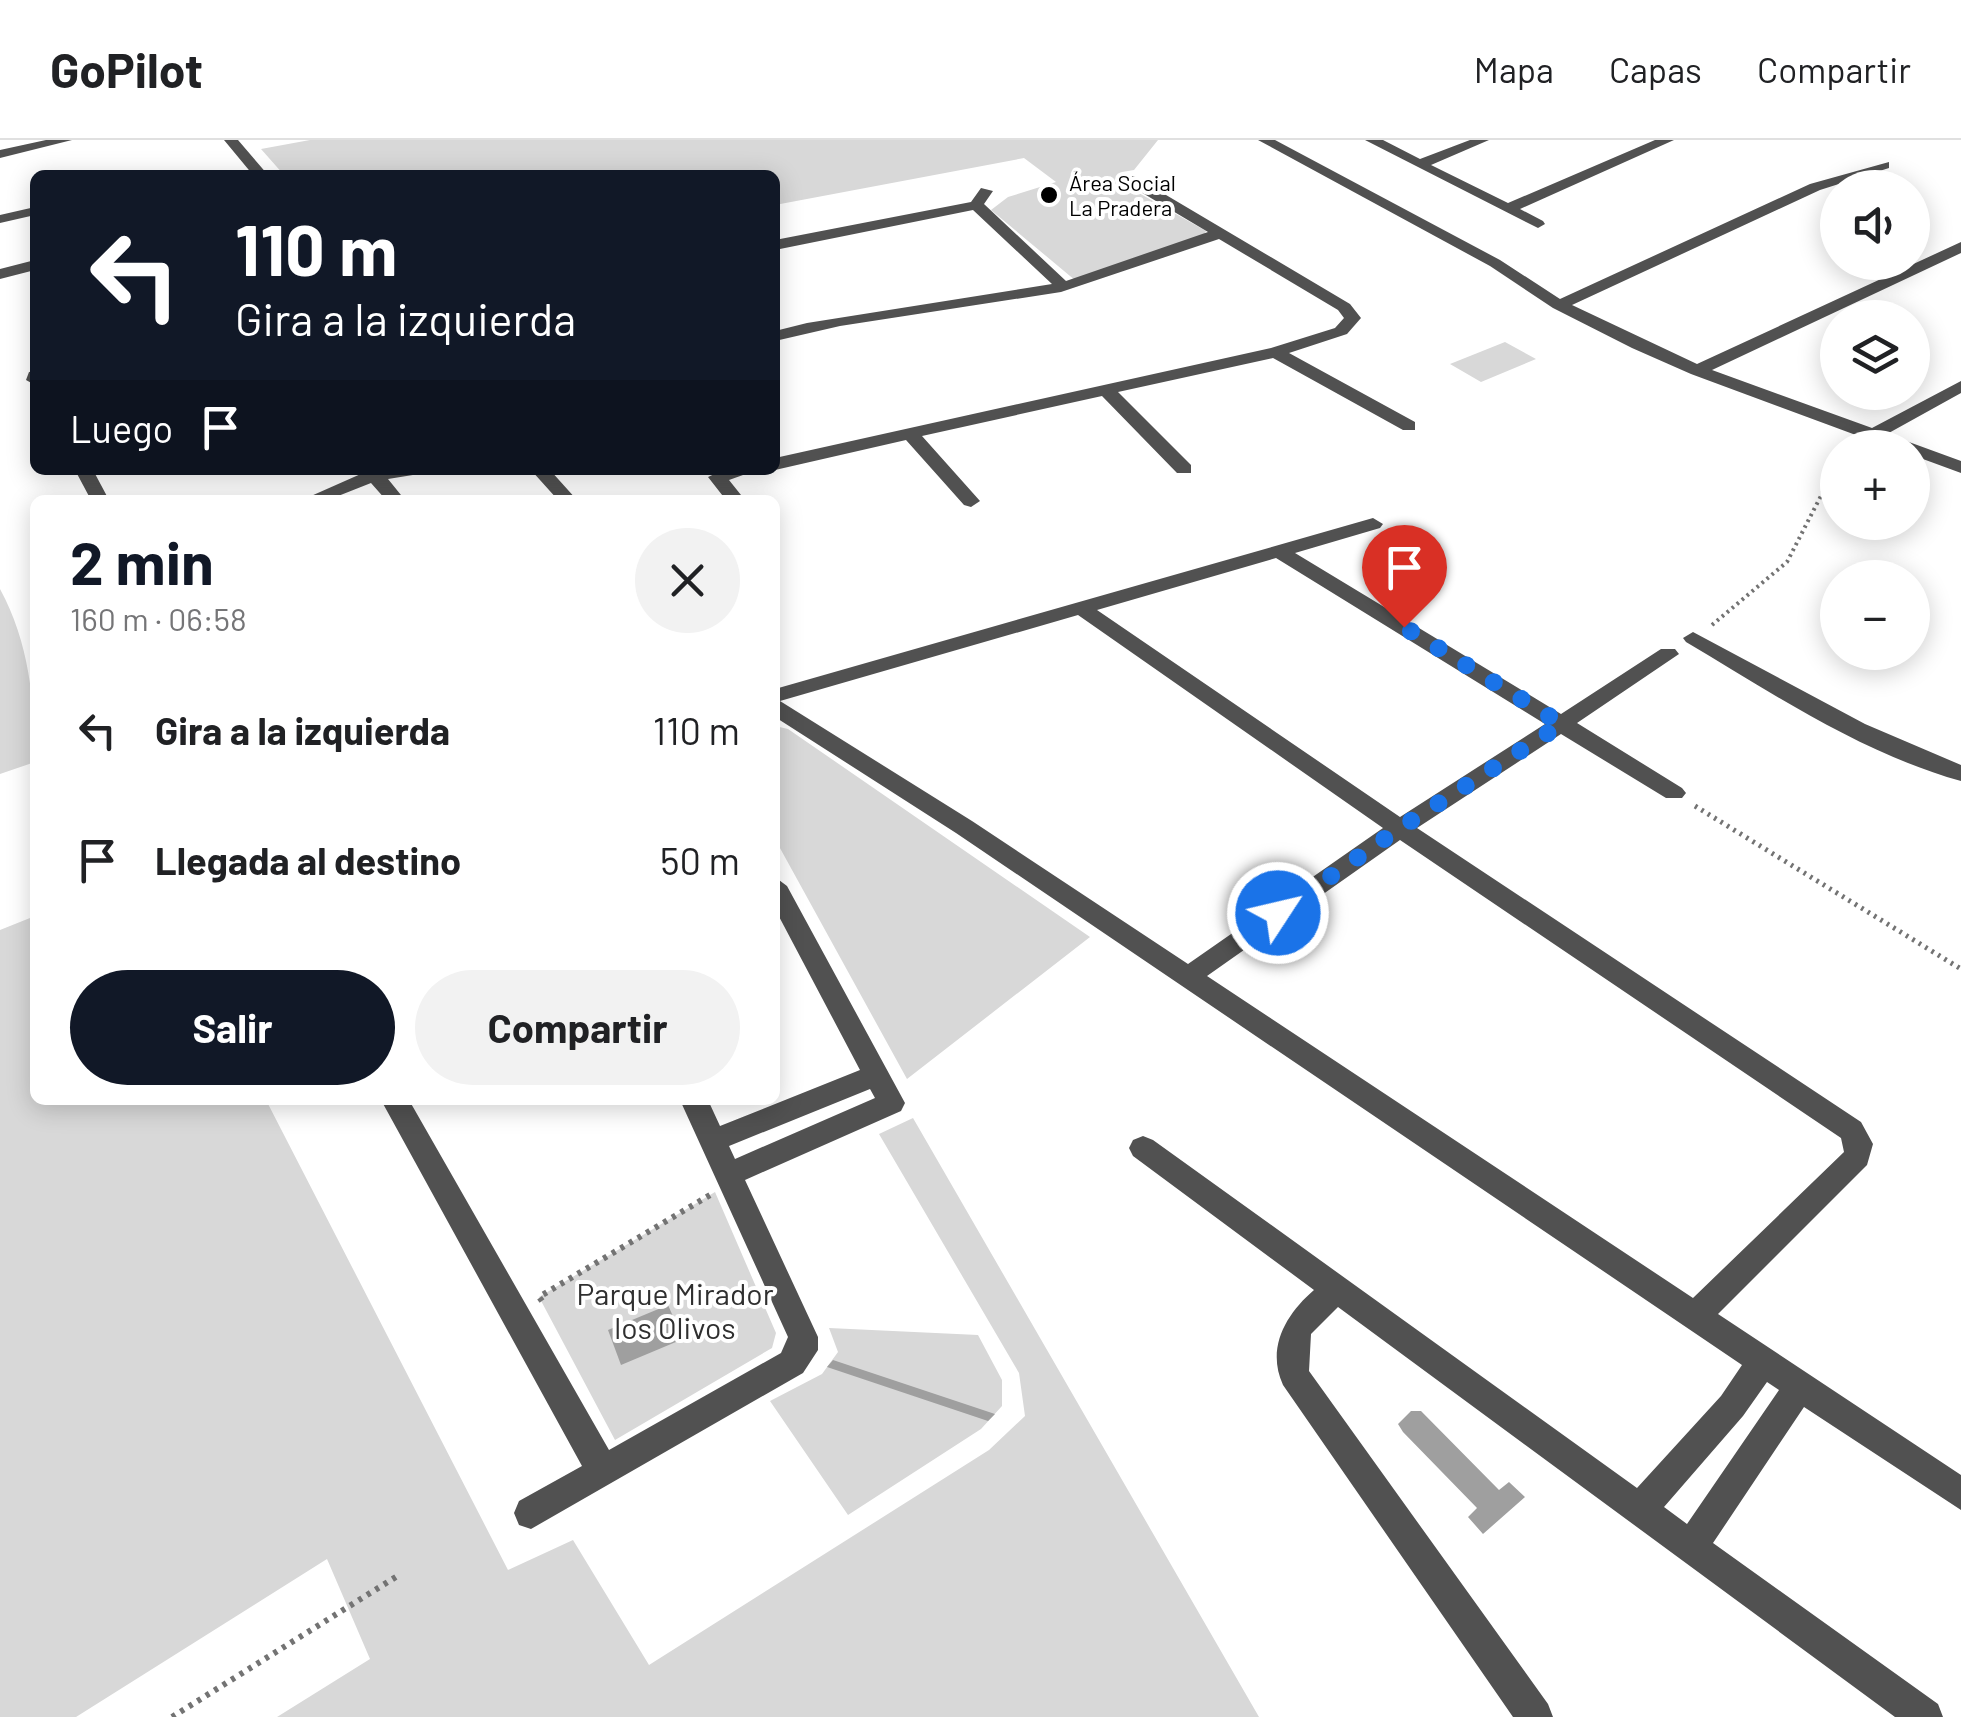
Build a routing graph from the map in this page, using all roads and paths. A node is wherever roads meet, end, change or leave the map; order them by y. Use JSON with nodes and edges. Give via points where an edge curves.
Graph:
{"nodes":[{"id":1,"x":65,"y":140,"type":"edge"},
{"id":2,"x":231,"y":140,"type":"edge"},
{"id":3,"x":1264,"y":140,"type":"edge"},
{"id":4,"x":1372,"y":140,"type":"edge"},
{"id":5,"x":1482,"y":140,"type":"edge"},
{"id":6,"x":1666,"y":140,"type":"edge"},
{"id":7,"x":0,"y":154,"type":"edge"},
{"id":8,"x":1420,"y":164,"type":"junction"},
{"id":9,"x":1884,"y":165,"type":"dead end"},
{"id":10,"x":258,"y":170,"type":"edge"},
{"id":11,"x":1130,"y":179,"type":"dead end"},
{"id":12,"x":986,"y":191,"type":"dead end"},
{"id":13,"x":976,"y":206,"type":"junction"},
{"id":14,"x":1508,"y":209,"type":"junction"},
{"id":15,"x":30,"y":212,"type":"edge"},
{"id":16,"x":0,"y":219,"type":"edge"},
{"id":17,"x":1538,"y":224,"type":"dead end"},
{"id":18,"x":1220,"y":234,"type":"junction"},
{"id":19,"x":780,"y":244,"type":"edge"},
{"id":20,"x":1961,"y":247,"type":"edge"},
{"id":21,"x":30,"y":266,"type":"edge"},
{"id":22,"x":0,"y":274,"type":"edge"},
{"id":23,"x":1063,"y":286,"type":"junction"},
{"id":24,"x":1559,"y":305,"type":"junction"},
{"id":25,"x":780,"y":335,"type":"edge"},
{"id":26,"x":1275,"y":352,"type":"junction"},
{"id":27,"x":1697,"y":370,"type":"junction"},
{"id":28,"x":1961,"y":386,"type":"edge"},
{"id":29,"x":1106,"y":390,"type":"junction"},
{"id":30,"x":1409,"y":426,"type":"dead end"},
{"id":31,"x":1863,"y":430,"type":"edge"},
{"id":32,"x":1881,"y":430,"type":"edge"},
{"id":33,"x":910,"y":433,"type":"junction"},
{"id":34,"x":1930,"y":455,"type":"edge"},
{"id":35,"x":780,"y":463,"type":"edge"},
{"id":36,"x":1961,"y":467,"type":"edge"},
{"id":37,"x":1184,"y":469,"type":"dead end"},
{"id":38,"x":367,"y":475,"type":"edge"},
{"id":39,"x":376,"y":475,"type":"edge"},
{"id":40,"x":545,"y":475,"type":"edge"},
{"id":41,"x":714,"y":475,"type":"edge"},
{"id":42,"x":323,"y":495,"type":"edge"},
{"id":43,"x":392,"y":495,"type":"edge"},
{"id":44,"x":563,"y":495,"type":"edge"},
{"id":45,"x":732,"y":495,"type":"edge"},
{"id":46,"x":1820,"y":498,"type":"edge"},
{"id":47,"x":971,"y":502,"type":"dead end"},
{"id":48,"x":1373,"y":524,"type":"dead end"},
{"id":49,"x":1277,"y":550,"type":"junction"},
{"id":50,"x":1081,"y":608,"type":"junction"},
{"id":51,"x":1693,"y":638,"type":"joint"},
{"id":52,"x":1668,"y":654,"type":"dead end"},
{"id":53,"x":780,"y":695,"type":"edge"},
{"id":54,"x":780,"y":709,"type":"edge"},
{"id":55,"x":1562,"y":724,"type":"junction"},
{"id":56,"x":1961,"y":773,"type":"edge"},
{"id":57,"x":1674,"y":793,"type":"joint"},
{"id":58,"x":1400,"y":828,"type":"junction"},
{"id":59,"x":780,"y":895,"type":"edge"},
{"id":60,"x":1961,"y":969,"type":"edge"},
{"id":61,"x":1187,"y":977,"type":"junction"},
{"id":62,"x":876,"y":1074,"type":"junction"},
{"id":63,"x":398,"y":1105,"type":"edge"},
{"id":64,"x":696,"y":1105,"type":"edge"},
{"id":65,"x":713,"y":1142,"type":"junction"},
{"id":66,"x":1143,"y":1148,"type":"dead end"},
{"id":67,"x":721,"y":1183,"type":"junction"},
{"id":68,"x":1338,"y":1287,"type":"junction"},
{"id":69,"x":548,"y":1312,"type":"dead end"},
{"id":70,"x":1697,"y":1314,"type":"junction"},
{"id":71,"x":1764,"y":1362,"type":"junction"},
{"id":72,"x":1798,"y":1388,"type":"junction"},
{"id":73,"x":604,"y":1474,"type":"junction"},
{"id":74,"x":1961,"y":1494,"type":"edge"},
{"id":75,"x":1641,"y":1508,"type":"junction"},
{"id":76,"x":531,"y":1513,"type":"dead end"},
{"id":77,"x":1692,"y":1545,"type":"junction"},
{"id":78,"x":399,"y":1575,"type":"dead end"},
{"id":79,"x":172,"y":1717,"type":"edge"},
{"id":80,"x":1535,"y":1717,"type":"edge"},
{"id":81,"x":1925,"y":1717,"type":"edge"}],
"edges":[{"from":1,"to":7,"type":"street"},
{"from":2,"to":10,"type":"street"},
{"from":3,"to":24,"type":"street"},
{"from":4,"to":8,"type":"street"},
{"from":5,"to":8,"type":"street"},
{"from":6,"to":14,"type":"street"},
{"from":8,"to":14,"type":"street"},
{"from":9,"to":24,"type":"street","via":[[1815,187]]},
{"from":11,"to":18,"type":"street"},
{"from":12,"to":13,"type":"street"},
{"from":13,"to":19,"type":"street"},
{"from":13,"to":23,"type":"street"},
{"from":14,"to":17,"type":"street"},
{"from":15,"to":16,"type":"street"},
{"from":18,"to":23,"type":"street"},
{"from":18,"to":26,"type":"street","via":[[1353,318],[1341,330]]},
{"from":20,"to":27,"type":"street"},
{"from":21,"to":22,"type":"street"},
{"from":23,"to":25,"type":"street"},
{"from":24,"to":27,"type":"street"},
{"from":26,"to":29,"type":"street"},
{"from":26,"to":30,"type":"street"},
{"from":27,"to":31,"type":"street"},
{"from":28,"to":32,"type":"street"},
{"from":29,"to":33,"type":"street"},
{"from":29,"to":37,"type":"street"},
{"from":33,"to":35,"type":"street"},
{"from":33,"to":47,"type":"street"},
{"from":34,"to":36,"type":"street"},
{"from":38,"to":42,"type":"street"},
{"from":39,"to":43,"type":"street"},
{"from":40,"to":44,"type":"street"},
{"from":41,"to":45,"type":"street"},
{"from":46,"to":51,"type":"path","via":[[1787,562]]},
{"from":48,"to":49,"type":"street"},
{"from":49,"to":50,"type":"street"},
{"from":49,"to":55,"type":"street"},
{"from":50,"to":53,"type":"street"},
{"from":50,"to":58,"type":"street"},
{"from":51,"to":56,"type":"street","via":[[1814,708]]},
{"from":52,"to":55,"type":"street"},
{"from":54,"to":61,"type":"street"},
{"from":55,"to":57,"type":"street"},
{"from":55,"to":58,"type":"street"},
{"from":57,"to":60,"type":"path"},
{"from":58,"to":61,"type":"street"},
{"from":58,"to":70,"type":"street","via":[[1851,1130],[1859,1144],[1856,1157]]},
{"from":59,"to":62,"type":"street"},
{"from":61,"to":70,"type":"street"},
{"from":62,"to":65,"type":"street"},
{"from":62,"to":67,"type":"street","via":[[892,1103]]},
{"from":63,"to":73,"type":"street"},
{"from":64,"to":65,"type":"street"},
{"from":65,"to":67,"type":"street"},
{"from":66,"to":68,"type":"street"},
{"from":67,"to":69,"type":"path","via":[[539,1297]]},
{"from":67,"to":73,"type":"street","via":[[803,1337],[802,1350],[792,1363]]},
{"from":68,"to":75,"type":"street"},
{"from":68,"to":80,"type":"street","via":[[1296,1327],[1294,1375]]},
{"from":70,"to":71,"type":"street"},
{"from":71,"to":72,"type":"street"},
{"from":71,"to":75,"type":"street"},
{"from":72,"to":74,"type":"street"},
{"from":72,"to":77,"type":"street"},
{"from":73,"to":76,"type":"street"},
{"from":75,"to":77,"type":"street"},
{"from":77,"to":81,"type":"street"},
{"from":78,"to":79,"type":"path"}]}
